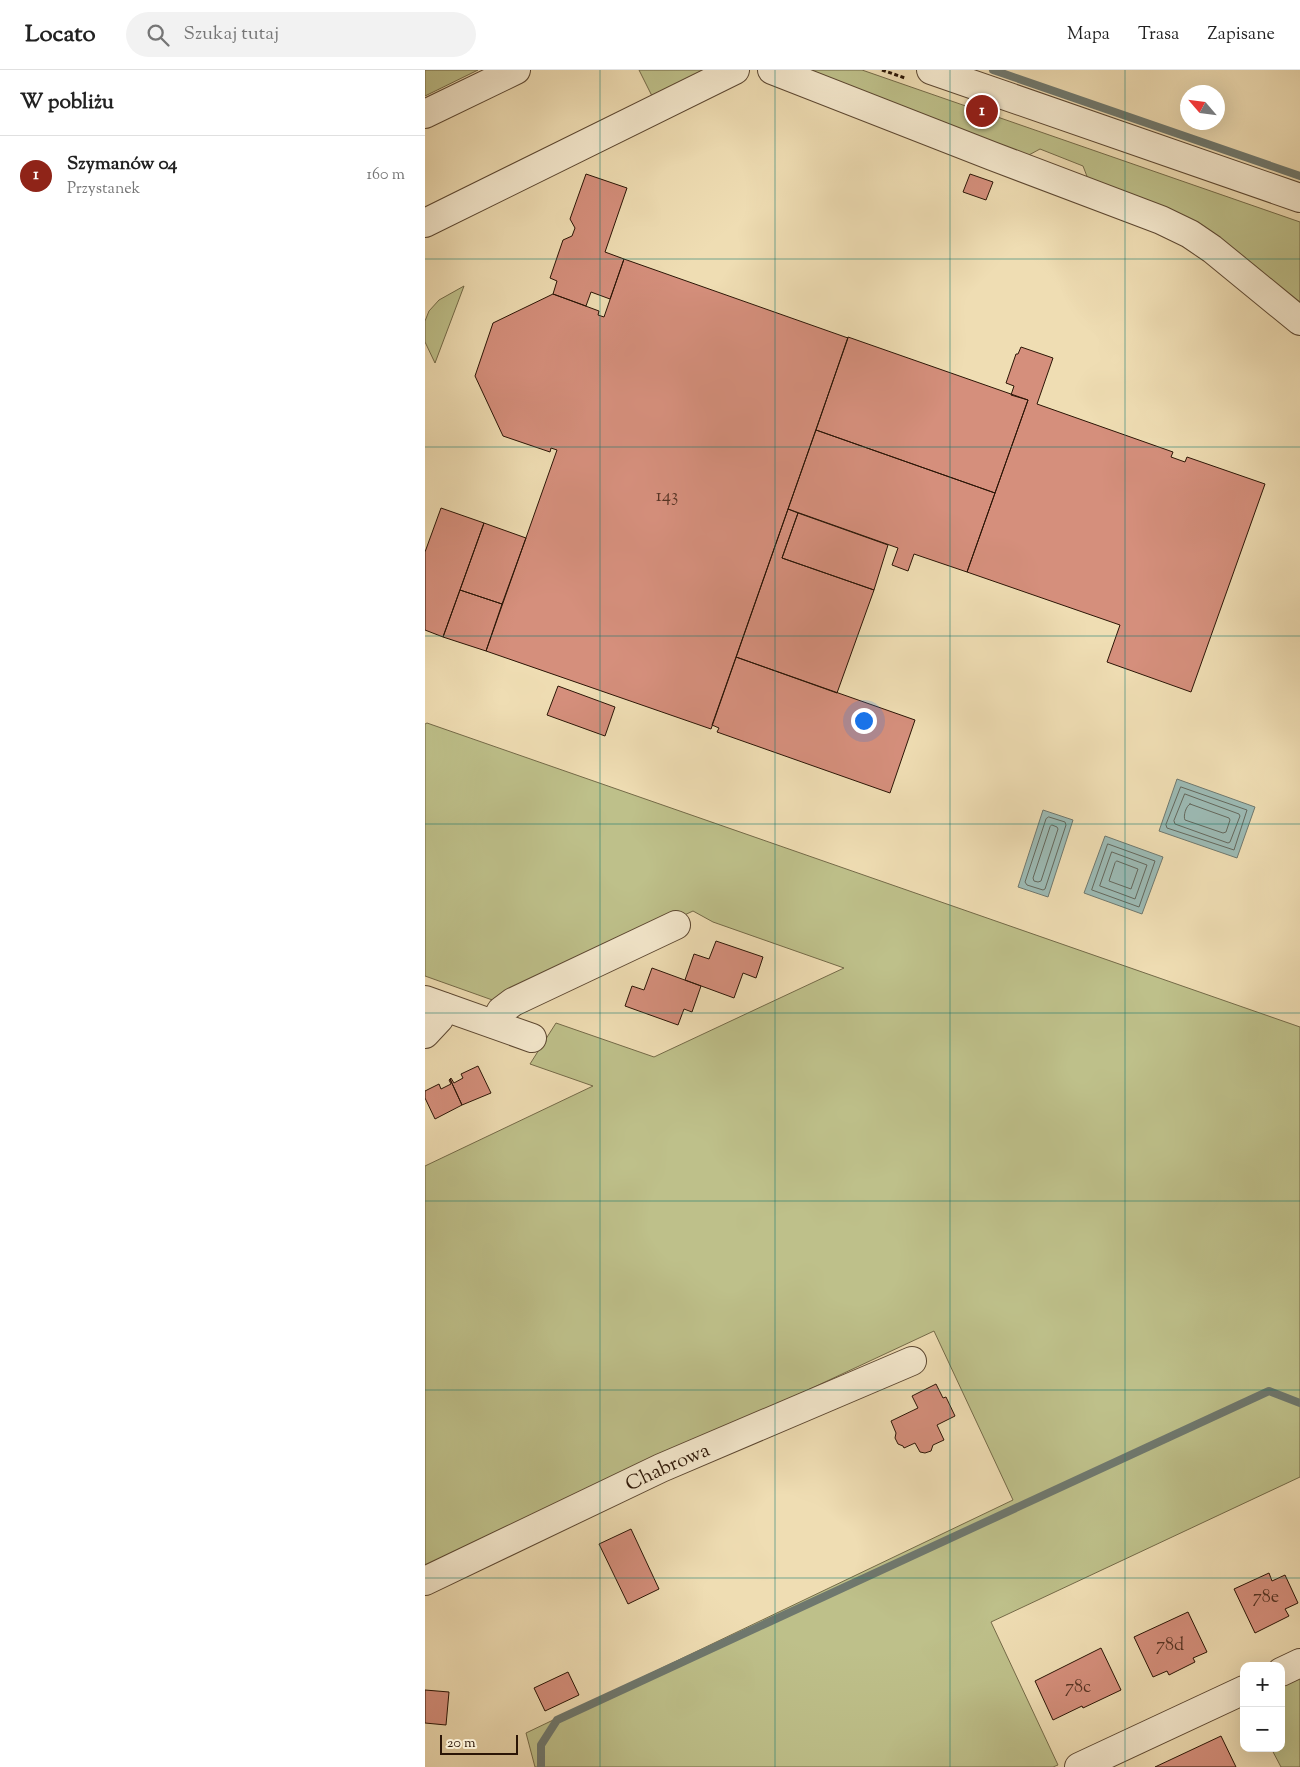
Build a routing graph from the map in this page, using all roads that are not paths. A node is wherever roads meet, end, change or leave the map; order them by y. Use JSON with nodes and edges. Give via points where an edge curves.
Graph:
{"nodes":[{"id":1,"x":516,"y":70,"type":"edge"},
{"id":2,"x":735,"y":70,"type":"edge"},
{"id":3,"x":772,"y":70,"type":"edge"},
{"id":4,"x":931,"y":70,"type":"edge"},
{"id":5,"x":425,"y":114,"type":"edge"},
{"id":6,"x":1300,"y":198,"type":"edge"},
{"id":7,"x":425,"y":223,"type":"edge"},
{"id":8,"x":1300,"y":321,"type":"edge"},
{"id":9,"x":676,"y":924,"type":"dead end"},
{"id":10,"x":435,"y":1003,"type":"edge"},
{"id":11,"x":494,"y":1024,"type":"junction"},
{"id":12,"x":425,"y":1034,"type":"edge"},
{"id":13,"x":532,"y":1038,"type":"dead end"},
{"id":14,"x":912,"y":1361,"type":"dead end"},
{"id":15,"x":425,"y":1581,"type":"edge"},
{"id":16,"x":1300,"y":1664,"type":"edge"},
{"id":17,"x":1285,"y":1670,"type":"edge"},
{"id":18,"x":1240,"y":1692,"type":"edge"},
{"id":19,"x":1079,"y":1767,"type":"edge"}],
"edges":[{"from":1,"to":5,"type":"street"},
{"from":2,"to":7,"type":"street"},
{"from":3,"to":8,"type":"street","via":[[1161,220],[1211,249]]},
{"from":4,"to":6,"type":"street"},
{"from":9,"to":11,"type":"street","via":[[513,1002],[501,1011]]},
{"from":10,"to":11,"type":"street"},
{"from":10,"to":12,"type":"street","via":[[439,1019]]},
{"from":11,"to":13,"type":"street"},
{"from":14,"to":15,"type":"street","name":"Chabrowa","via":[[661,1468]]},
{"from":16,"to":17,"type":"street"},
{"from":18,"to":19,"type":"street"}]}
